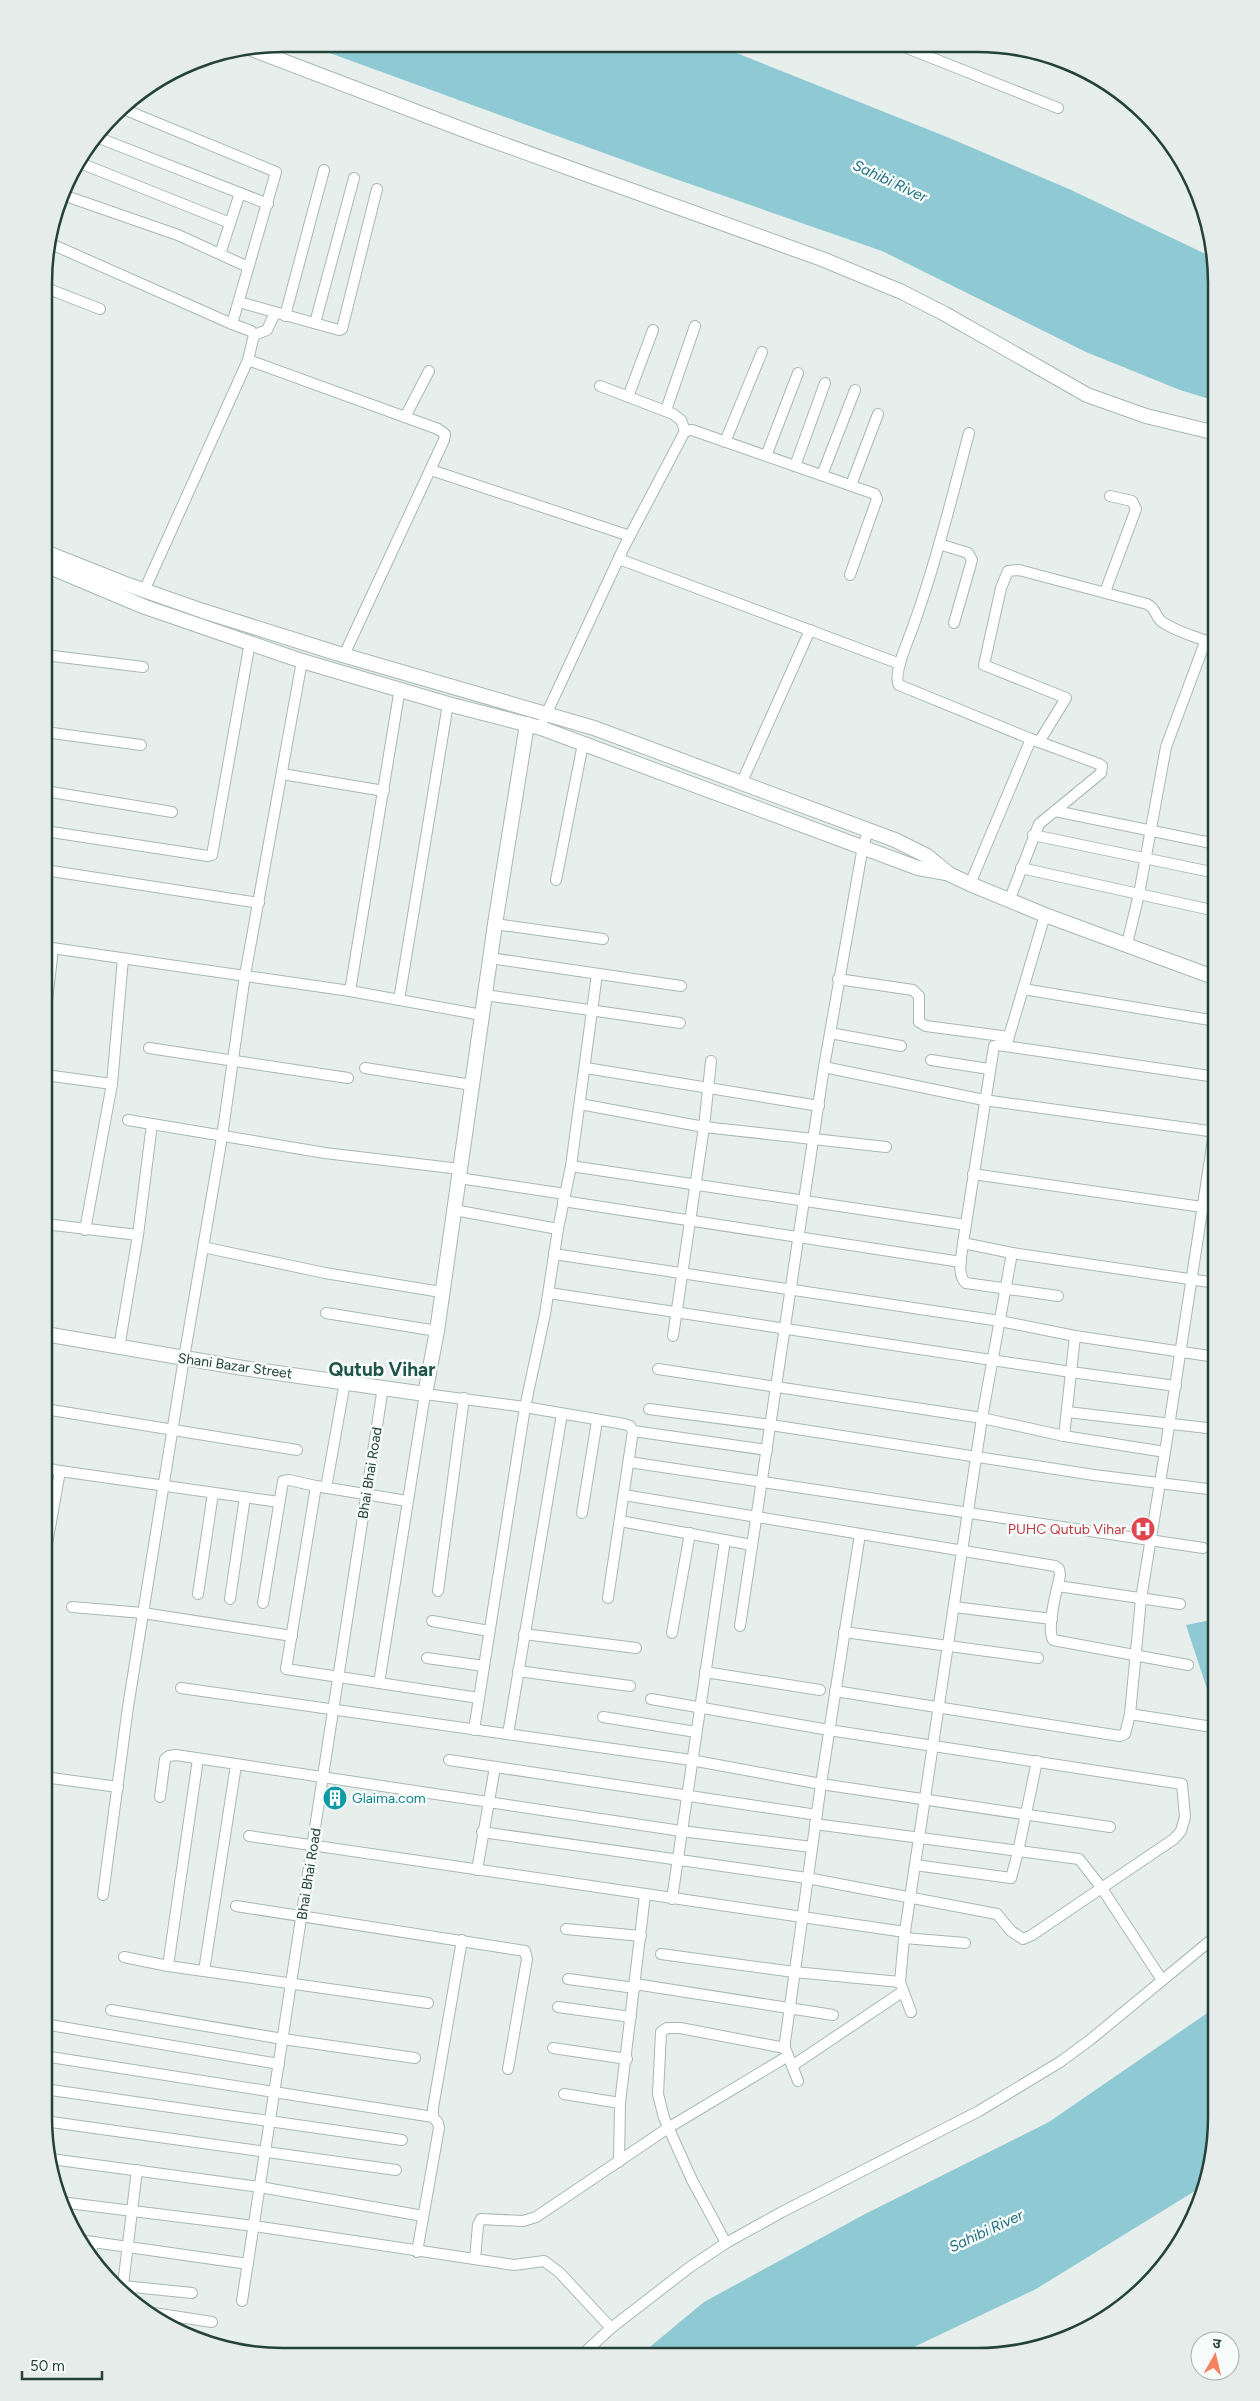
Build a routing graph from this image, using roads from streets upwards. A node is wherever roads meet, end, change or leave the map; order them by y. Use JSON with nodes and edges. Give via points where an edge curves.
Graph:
{"nodes":[{"id":1,"x":916,"y":52,"type":"edge"},
{"id":2,"x":263,"y":53,"type":"edge"},
{"id":3,"x":1058,"y":108,"type":"dead end"},
{"id":4,"x":129,"y":111,"type":"edge"},
{"id":5,"x":103,"y":140,"type":"edge"},
{"id":6,"x":85,"y":165,"type":"edge"},
{"id":7,"x":324,"y":170,"type":"dead end"},
{"id":8,"x":354,"y":178,"type":"dead end"},
{"id":9,"x":377,"y":189,"type":"dead end"},
{"id":10,"x":240,"y":193,"type":"junction"},
{"id":11,"x":69,"y":197,"type":"edge"},
{"id":12,"x":268,"y":204,"type":"junction"},
{"id":13,"x":230,"y":223,"type":"junction"},
{"id":14,"x":55,"y":246,"type":"edge"},
{"id":15,"x":220,"y":254,"type":"junction"},
{"id":16,"x":248,"y":267,"type":"junction"},
{"id":17,"x":53,"y":291,"type":"edge"},
{"id":18,"x":239,"y":302,"type":"junction"},
{"id":19,"x":100,"y":309,"type":"dead end"},
{"id":20,"x":280,"y":314,"type":"junction"},
{"id":21,"x":315,"y":323,"type":"junction"},
{"id":22,"x":232,"y":324,"type":"junction"},
{"id":23,"x":695,"y":326,"type":"dead end"},
{"id":24,"x":653,"y":330,"type":"dead end"},
{"id":25,"x":254,"y":335,"type":"junction"},
{"id":26,"x":762,"y":352,"type":"dead end"},
{"id":27,"x":248,"y":360,"type":"junction"},
{"id":28,"x":428,"y":371,"type":"dead end"},
{"id":29,"x":798,"y":373,"type":"dead end"},
{"id":30,"x":825,"y":383,"type":"dead end"},
{"id":31,"x":600,"y":386,"type":"dead end"},
{"id":32,"x":855,"y":390,"type":"dead end"},
{"id":33,"x":628,"y":397,"type":"junction"},
{"id":34,"x":666,"y":410,"type":"junction"},
{"id":35,"x":878,"y":414,"type":"dead end"},
{"id":36,"x":405,"y":417,"type":"junction"},
{"id":37,"x":685,"y":431,"type":"junction"},
{"id":38,"x":1208,"y":431,"type":"edge"},
{"id":39,"x":969,"y":433,"type":"dead end"},
{"id":40,"x":725,"y":442,"type":"junction"},
{"id":41,"x":766,"y":456,"type":"junction"},
{"id":42,"x":795,"y":466,"type":"junction"},
{"id":43,"x":430,"y":470,"type":"junction"},
{"id":44,"x":822,"y":475,"type":"junction"},
{"id":45,"x":851,"y":485,"type":"junction"},
{"id":46,"x":1110,"y":496,"type":"dead end"},
{"id":47,"x":630,"y":536,"type":"junction"},
{"id":48,"x":939,"y":544,"type":"junction"},
{"id":49,"x":619,"y":559,"type":"junction"},
{"id":50,"x":53,"y":560,"type":"edge"},
{"id":51,"x":53,"y":561,"type":"edge"},
{"id":52,"x":850,"y":575,"type":"dead end"},
{"id":53,"x":144,"y":591,"type":"junction"},
{"id":54,"x":1105,"y":592,"type":"junction"},
{"id":55,"x":954,"y":622,"type":"dead end"},
{"id":56,"x":810,"y":630,"type":"junction"},
{"id":57,"x":1208,"y":640,"type":"edge"},
{"id":58,"x":250,"y":642,"type":"junction"},
{"id":59,"x":1208,"y":643,"type":"edge"},
{"id":60,"x":53,"y":655,"type":"edge"},
{"id":61,"x":344,"y":655,"type":"junction"},
{"id":62,"x":302,"y":661,"type":"junction"},
{"id":63,"x":900,"y":664,"type":"junction"},
{"id":64,"x":143,"y":667,"type":"dead end"},
{"id":65,"x":400,"y":688,"type":"junction"},
{"id":66,"x":448,"y":704,"type":"junction"},
{"id":67,"x":546,"y":713,"type":"junction"},
{"id":68,"x":527,"y":724,"type":"junction"},
{"id":69,"x":541,"y":728,"type":"junction"},
{"id":70,"x":53,"y":733,"type":"edge"},
{"id":71,"x":1035,"y":741,"type":"junction"},
{"id":72,"x":583,"y":744,"type":"junction"},
{"id":73,"x":141,"y":745,"type":"dead end"},
{"id":74,"x":282,"y":774,"type":"junction"},
{"id":75,"x":741,"y":784,"type":"junction"},
{"id":76,"x":384,"y":791,"type":"junction"},
{"id":77,"x":53,"y":792,"type":"edge"},
{"id":78,"x":1055,"y":811,"type":"junction"},
{"id":79,"x":172,"y":812,"type":"dead end"},
{"id":80,"x":1150,"y":830,"type":"junction"},
{"id":81,"x":868,"y":831,"type":"junction"},
{"id":82,"x":53,"y":832,"type":"edge"},
{"id":83,"x":1034,"y":835,"type":"junction"},
{"id":84,"x":1208,"y":842,"type":"edge"},
{"id":85,"x":862,"y":846,"type":"junction"},
{"id":86,"x":1145,"y":859,"type":"junction"},
{"id":87,"x":1021,"y":868,"type":"junction"},
{"id":88,"x":53,"y":871,"type":"edge"},
{"id":89,"x":1208,"y":871,"type":"edge"},
{"id":90,"x":949,"y":874,"type":"junction"},
{"id":91,"x":556,"y":880,"type":"dead end"},
{"id":92,"x":970,"y":884,"type":"junction"},
{"id":93,"x":1139,"y":894,"type":"junction"},
{"id":94,"x":1009,"y":900,"type":"junction"},
{"id":95,"x":258,"y":903,"type":"junction"},
{"id":96,"x":1208,"y":909,"type":"edge"},
{"id":97,"x":1045,"y":915,"type":"junction"},
{"id":98,"x":495,"y":924,"type":"junction"},
{"id":99,"x":603,"y":939,"type":"dead end"},
{"id":100,"x":1127,"y":944,"type":"junction"},
{"id":101,"x":53,"y":949,"type":"edge"},
{"id":102,"x":490,"y":958,"type":"junction"},
{"id":103,"x":123,"y":959,"type":"junction"},
{"id":104,"x":597,"y":974,"type":"junction"},
{"id":105,"x":1208,"y":975,"type":"edge"},
{"id":106,"x":245,"y":976,"type":"junction"},
{"id":107,"x":838,"y":979,"type":"junction"},
{"id":108,"x":681,"y":986,"type":"dead end"},
{"id":109,"x":1023,"y":989,"type":"junction"},
{"id":110,"x":350,"y":991,"type":"junction"},
{"id":111,"x":485,"y":995,"type":"junction"},
{"id":112,"x":399,"y":1000,"type":"junction"},
{"id":113,"x":592,"y":1012,"type":"junction"},
{"id":114,"x":482,"y":1016,"type":"junction"},
{"id":115,"x":1208,"y":1020,"type":"edge"},
{"id":116,"x":680,"y":1023,"type":"dead end"},
{"id":117,"x":830,"y":1034,"type":"junction"},
{"id":118,"x":1008,"y":1041,"type":"junction"},
{"id":119,"x":901,"y":1046,"type":"dead end"},
{"id":120,"x":149,"y":1048,"type":"dead end"},
{"id":121,"x":234,"y":1060,"type":"junction"},
{"id":122,"x":932,"y":1060,"type":"dead end"},
{"id":123,"x":711,"y":1061,"type":"dead end"},
{"id":124,"x":824,"y":1067,"type":"junction"},
{"id":125,"x":365,"y":1068,"type":"dead end"},
{"id":126,"x":586,"y":1068,"type":"junction"},
{"id":127,"x":990,"y":1069,"type":"junction"},
{"id":128,"x":53,"y":1076,"type":"edge"},
{"id":129,"x":1208,"y":1076,"type":"edge"},
{"id":130,"x":348,"y":1078,"type":"dead end"},
{"id":131,"x":112,"y":1084,"type":"junction"},
{"id":132,"x":472,"y":1085,"type":"junction"},
{"id":133,"x":708,"y":1089,"type":"junction"},
{"id":134,"x":984,"y":1100,"type":"junction"},
{"id":135,"x":580,"y":1104,"type":"junction"},
{"id":136,"x":819,"y":1106,"type":"junction"},
{"id":137,"x":128,"y":1120,"type":"dead end"},
{"id":138,"x":152,"y":1124,"type":"junction"},
{"id":139,"x":704,"y":1127,"type":"junction"},
{"id":140,"x":1208,"y":1131,"type":"edge"},
{"id":141,"x":222,"y":1137,"type":"junction"},
{"id":142,"x":814,"y":1138,"type":"junction"},
{"id":143,"x":886,"y":1147,"type":"dead end"},
{"id":144,"x":571,"y":1166,"type":"junction"},
{"id":145,"x":460,"y":1174,"type":"junction"},
{"id":146,"x":973,"y":1174,"type":"junction"},
{"id":147,"x":1208,"y":1176,"type":"edge"},
{"id":148,"x":696,"y":1185,"type":"junction"},
{"id":149,"x":564,"y":1197,"type":"junction"},
{"id":150,"x":806,"y":1200,"type":"junction"},
{"id":151,"x":1203,"y":1207,"type":"junction"},
{"id":152,"x":1208,"y":1208,"type":"edge"},
{"id":153,"x":454,"y":1210,"type":"junction"},
{"id":154,"x":689,"y":1221,"type":"junction"},
{"id":155,"x":53,"y":1225,"type":"edge"},
{"id":156,"x":966,"y":1225,"type":"junction"},
{"id":157,"x":558,"y":1229,"type":"junction"},
{"id":158,"x":85,"y":1230,"type":"junction"},
{"id":159,"x":138,"y":1235,"type":"junction"},
{"id":160,"x":800,"y":1237,"type":"junction"},
{"id":161,"x":963,"y":1243,"type":"junction"},
{"id":162,"x":203,"y":1247,"type":"junction"},
{"id":163,"x":1012,"y":1253,"type":"junction"},
{"id":164,"x":554,"y":1254,"type":"junction"},
{"id":165,"x":961,"y":1262,"type":"junction"},
{"id":166,"x":684,"y":1273,"type":"junction"},
{"id":167,"x":1192,"y":1279,"type":"junction"},
{"id":168,"x":1208,"y":1282,"type":"edge"},
{"id":169,"x":792,"y":1290,"type":"junction"},
{"id":170,"x":1006,"y":1290,"type":"junction"},
{"id":171,"x":441,"y":1292,"type":"junction"},
{"id":172,"x":549,"y":1293,"type":"junction"},
{"id":173,"x":1058,"y":1296,"type":"dead end"},
{"id":174,"x":677,"y":1311,"type":"junction"},
{"id":175,"x":326,"y":1313,"type":"dead end"},
{"id":176,"x":1000,"y":1321,"type":"junction"},
{"id":177,"x":786,"y":1329,"type":"junction"},
{"id":178,"x":437,"y":1331,"type":"junction"},
{"id":179,"x":53,"y":1336,"type":"edge"},
{"id":180,"x":673,"y":1336,"type":"dead end"},
{"id":181,"x":1075,"y":1336,"type":"junction"},
{"id":182,"x":119,"y":1348,"type":"junction"},
{"id":183,"x":1180,"y":1352,"type":"junction"},
{"id":184,"x":1208,"y":1356,"type":"edge"},
{"id":185,"x":184,"y":1358,"type":"junction"},
{"id":186,"x":993,"y":1360,"type":"junction"},
{"id":187,"x":658,"y":1369,"type":"dead end"},
{"id":188,"x":1071,"y":1372,"type":"junction"},
{"id":189,"x":345,"y":1382,"type":"junction"},
{"id":190,"x":777,"y":1385,"type":"junction"},
{"id":191,"x":1176,"y":1386,"type":"junction"},
{"id":192,"x":383,"y":1387,"type":"junction"},
{"id":193,"x":425,"y":1394,"type":"junction"},
{"id":194,"x":464,"y":1398,"type":"junction"},
{"id":195,"x":526,"y":1407,"type":"junction"},
{"id":196,"x":649,"y":1409,"type":"dead end"},
{"id":197,"x":53,"y":1410,"type":"edge"},
{"id":198,"x":1067,"y":1412,"type":"junction"},
{"id":199,"x":562,"y":1414,"type":"junction"},
{"id":200,"x":982,"y":1418,"type":"junction"},
{"id":201,"x":597,"y":1421,"type":"junction"},
{"id":202,"x":1170,"y":1423,"type":"junction"},
{"id":203,"x":771,"y":1424,"type":"junction"},
{"id":204,"x":1208,"y":1428,"type":"edge"},
{"id":205,"x":172,"y":1430,"type":"junction"},
{"id":206,"x":634,"y":1431,"type":"junction"},
{"id":207,"x":1064,"y":1436,"type":"junction"},
{"id":208,"x":297,"y":1450,"type":"dead end"},
{"id":209,"x":768,"y":1450,"type":"junction"},
{"id":210,"x":1166,"y":1452,"type":"junction"},
{"id":211,"x":978,"y":1456,"type":"junction"},
{"id":212,"x":629,"y":1462,"type":"junction"},
{"id":213,"x":53,"y":1470,"type":"edge"},
{"id":214,"x":60,"y":1471,"type":"junction"},
{"id":215,"x":762,"y":1481,"type":"junction"},
{"id":216,"x":1162,"y":1484,"type":"junction"},
{"id":217,"x":163,"y":1486,"type":"junction"},
{"id":218,"x":321,"y":1487,"type":"junction"},
{"id":219,"x":1208,"y":1489,"type":"edge"},
{"id":220,"x":213,"y":1493,"type":"junction"},
{"id":221,"x":366,"y":1494,"type":"junction"},
{"id":222,"x":624,"y":1495,"type":"junction"},
{"id":223,"x":245,"y":1497,"type":"junction"},
{"id":224,"x":407,"y":1501,"type":"junction"},
{"id":225,"x":278,"y":1502,"type":"junction"},
{"id":226,"x":53,"y":1510,"type":"edge"},
{"id":227,"x":582,"y":1513,"type":"dead end"},
{"id":228,"x":968,"y":1514,"type":"junction"},
{"id":229,"x":757,"y":1517,"type":"junction"},
{"id":230,"x":620,"y":1521,"type":"junction"},
{"id":231,"x":690,"y":1533,"type":"junction"},
{"id":232,"x":860,"y":1534,"type":"junction"},
{"id":233,"x":725,"y":1540,"type":"junction"},
{"id":234,"x":1152,"y":1540,"type":"junction"},
{"id":235,"x":752,"y":1544,"type":"junction"},
{"id":236,"x":1202,"y":1548,"type":"dead end"},
{"id":237,"x":962,"y":1552,"type":"junction"},
{"id":238,"x":1058,"y":1586,"type":"junction"},
{"id":239,"x":438,"y":1591,"type":"dead end"},
{"id":240,"x":198,"y":1594,"type":"dead end"},
{"id":241,"x":608,"y":1598,"type":"dead end"},
{"id":242,"x":230,"y":1599,"type":"dead end"},
{"id":243,"x":1141,"y":1599,"type":"junction"},
{"id":244,"x":262,"y":1603,"type":"dead end"},
{"id":245,"x":1180,"y":1604,"type":"dead end"},
{"id":246,"x":72,"y":1607,"type":"dead end"},
{"id":247,"x":954,"y":1607,"type":"junction"},
{"id":248,"x":143,"y":1613,"type":"junction"},
{"id":249,"x":1052,"y":1619,"type":"junction"},
{"id":250,"x":432,"y":1622,"type":"dead end"},
{"id":251,"x":740,"y":1626,"type":"dead end"},
{"id":252,"x":490,"y":1631,"type":"junction"},
{"id":253,"x":844,"y":1632,"type":"junction"},
{"id":254,"x":672,"y":1633,"type":"dead end"},
{"id":255,"x":524,"y":1634,"type":"junction"},
{"id":256,"x":292,"y":1636,"type":"junction"},
{"id":257,"x":948,"y":1646,"type":"junction"},
{"id":258,"x":636,"y":1648,"type":"dead end"},
{"id":259,"x":1135,"y":1655,"type":"junction"},
{"id":260,"x":427,"y":1658,"type":"dead end"},
{"id":261,"x":1038,"y":1658,"type":"dead end"},
{"id":262,"x":1188,"y":1665,"type":"dead end"},
{"id":263,"x":484,"y":1666,"type":"junction"},
{"id":264,"x":518,"y":1671,"type":"junction"},
{"id":265,"x":705,"y":1672,"type":"junction"},
{"id":266,"x":339,"y":1676,"type":"junction"},
{"id":267,"x":379,"y":1683,"type":"junction"},
{"id":268,"x":630,"y":1686,"type":"dead end"},
{"id":269,"x":181,"y":1688,"type":"dead end"},
{"id":270,"x":820,"y":1690,"type":"dead end"},
{"id":271,"x":835,"y":1691,"type":"junction"},
{"id":272,"x":479,"y":1698,"type":"junction"},
{"id":273,"x":651,"y":1699,"type":"dead end"},
{"id":274,"x":939,"y":1706,"type":"junction"},
{"id":275,"x":699,"y":1708,"type":"junction"},
{"id":276,"x":334,"y":1710,"type":"junction"},
{"id":277,"x":1130,"y":1714,"type":"junction"},
{"id":278,"x":603,"y":1717,"type":"dead end"},
{"id":279,"x":1206,"y":1726,"type":"dead end"},
{"id":280,"x":474,"y":1730,"type":"junction"},
{"id":281,"x":829,"y":1730,"type":"junction"},
{"id":282,"x":696,"y":1732,"type":"junction"},
{"id":283,"x":508,"y":1734,"type":"junction"},
{"id":284,"x":934,"y":1744,"type":"junction"},
{"id":285,"x":198,"y":1759,"type":"junction"},
{"id":286,"x":449,"y":1760,"type":"dead end"},
{"id":287,"x":691,"y":1760,"type":"junction"},
{"id":288,"x":1037,"y":1761,"type":"junction"},
{"id":289,"x":236,"y":1765,"type":"junction"},
{"id":290,"x":495,"y":1767,"type":"junction"},
{"id":291,"x":324,"y":1777,"type":"junction"},
{"id":292,"x":53,"y":1778,"type":"edge"},
{"id":293,"x":820,"y":1784,"type":"junction"},
{"id":294,"x":118,"y":1787,"type":"junction"},
{"id":295,"x":685,"y":1796,"type":"junction"},
{"id":296,"x":160,"y":1797,"type":"dead end"},
{"id":297,"x":925,"y":1799,"type":"junction"},
{"id":298,"x":488,"y":1803,"type":"junction"},
{"id":299,"x":1026,"y":1814,"type":"junction"},
{"id":300,"x":816,"y":1820,"type":"junction"},
{"id":301,"x":1110,"y":1827,"type":"dead end"},
{"id":302,"x":681,"y":1831,"type":"junction"},
{"id":303,"x":482,"y":1832,"type":"junction"},
{"id":304,"x":249,"y":1836,"type":"dead end"},
{"id":305,"x":920,"y":1838,"type":"junction"},
{"id":306,"x":313,"y":1846,"type":"junction"},
{"id":307,"x":812,"y":1846,"type":"junction"},
{"id":308,"x":1018,"y":1852,"type":"junction"},
{"id":309,"x":677,"y":1861,"type":"junction"},
{"id":310,"x":915,"y":1865,"type":"junction"},
{"id":311,"x":477,"y":1870,"type":"junction"},
{"id":312,"x":807,"y":1878,"type":"junction"},
{"id":313,"x":1101,"y":1887,"type":"junction"},
{"id":314,"x":103,"y":1895,"type":"dead end"},
{"id":315,"x":645,"y":1895,"type":"junction"},
{"id":316,"x":910,"y":1898,"type":"junction"},
{"id":317,"x":672,"y":1899,"type":"junction"},
{"id":318,"x":236,"y":1906,"type":"dead end"},
{"id":319,"x":302,"y":1917,"type":"junction"},
{"id":320,"x":802,"y":1919,"type":"junction"},
{"id":321,"x":566,"y":1929,"type":"dead end"},
{"id":322,"x":905,"y":1935,"type":"junction"},
{"id":323,"x":641,"y":1936,"type":"junction"},
{"id":324,"x":462,"y":1940,"type":"junction"},
{"id":325,"x":965,"y":1943,"type":"dead end"},
{"id":326,"x":1208,"y":1943,"type":"edge"},
{"id":327,"x":661,"y":1954,"type":"dead end"},
{"id":328,"x":124,"y":1957,"type":"dead end"},
{"id":329,"x":168,"y":1966,"type":"junction"},
{"id":330,"x":204,"y":1971,"type":"junction"},
{"id":331,"x":794,"y":1972,"type":"junction"},
{"id":332,"x":568,"y":1979,"type":"dead end"},
{"id":333,"x":1162,"y":1980,"type":"junction"},
{"id":334,"x":291,"y":1984,"type":"junction"},
{"id":335,"x":635,"y":1986,"type":"junction"},
{"id":336,"x":901,"y":1987,"type":"junction"},
{"id":337,"x":428,"y":2003,"type":"dead end"},
{"id":338,"x":558,"y":2007,"type":"dead end"},
{"id":339,"x":790,"y":2008,"type":"junction"},
{"id":340,"x":111,"y":2010,"type":"dead end"},
{"id":341,"x":911,"y":2012,"type":"dead end"},
{"id":342,"x":833,"y":2015,"type":"dead end"},
{"id":343,"x":631,"y":2017,"type":"junction"},
{"id":344,"x":53,"y":2026,"type":"edge"},
{"id":345,"x":283,"y":2039,"type":"junction"},
{"id":346,"x":553,"y":2048,"type":"dead end"},
{"id":347,"x":787,"y":2052,"type":"junction"},
{"id":348,"x":53,"y":2057,"type":"edge"},
{"id":349,"x":416,"y":2058,"type":"dead end"},
{"id":350,"x":626,"y":2059,"type":"junction"},
{"id":351,"x":279,"y":2064,"type":"junction"},
{"id":352,"x":792,"y":2066,"type":"junction"},
{"id":353,"x":508,"y":2069,"type":"dead end"},
{"id":354,"x":798,"y":2081,"type":"dead end"},
{"id":355,"x":53,"y":2090,"type":"edge"},
{"id":356,"x":275,"y":2093,"type":"junction"},
{"id":357,"x":564,"y":2094,"type":"dead end"},
{"id":358,"x":620,"y":2103,"type":"junction"},
{"id":359,"x":433,"y":2117,"type":"junction"},
{"id":360,"x":270,"y":2121,"type":"junction"},
{"id":361,"x":53,"y":2122,"type":"edge"},
{"id":362,"x":668,"y":2128,"type":"junction"},
{"id":363,"x":402,"y":2140,"type":"dead end"},
{"id":364,"x":265,"y":2152,"type":"junction"},
{"id":365,"x":56,"y":2160,"type":"edge"},
{"id":366,"x":619,"y":2162,"type":"junction"},
{"id":367,"x":137,"y":2170,"type":"junction"},
{"id":368,"x":396,"y":2170,"type":"dead end"},
{"id":369,"x":260,"y":2187,"type":"junction"},
{"id":370,"x":69,"y":2203,"type":"edge"},
{"id":371,"x":132,"y":2211,"type":"junction"},
{"id":372,"x":423,"y":2216,"type":"junction"},
{"id":373,"x":254,"y":2226,"type":"junction"},
{"id":374,"x":88,"y":2241,"type":"edge"},
{"id":375,"x":93,"y":2242,"type":"junction"},
{"id":376,"x":726,"y":2243,"type":"junction"},
{"id":377,"x":92,"y":2247,"type":"edge"},
{"id":378,"x":128,"y":2247,"type":"junction"},
{"id":379,"x":416,"y":2252,"type":"junction"},
{"id":380,"x":475,"y":2259,"type":"junction"},
{"id":381,"x":248,"y":2264,"type":"junction"},
{"id":382,"x":123,"y":2284,"type":"edge"},
{"id":383,"x":130,"y":2290,"type":"edge"},
{"id":384,"x":192,"y":2293,"type":"dead end"},
{"id":385,"x":242,"y":2301,"type":"dead end"},
{"id":386,"x":162,"y":2314,"type":"edge"},
{"id":387,"x":212,"y":2322,"type":"dead end"},
{"id":388,"x":611,"y":2328,"type":"junction"},
{"id":389,"x":590,"y":2348,"type":"edge"}],
"edges":[{"from":1,"to":3,"type":"street"},
{"from":2,"to":38,"type":"street","via":[[480,136],[822,259],[938,310],[1086,395],[1146,416]]},
{"from":4,"to":12,"type":"street","via":[[275,171],[277,174]]},
{"from":5,"to":10,"type":"street"},
{"from":6,"to":13,"type":"street"},
{"from":7,"to":20,"type":"street"},
{"from":8,"to":21,"type":"street"},
{"from":9,"to":21,"type":"street","via":[[343,325],[339,330]]},
{"from":10,"to":12,"type":"street"},
{"from":10,"to":13,"type":"street"},
{"from":11,"to":15,"type":"street","via":[[178,235]]},
{"from":12,"to":16,"type":"street"},
{"from":13,"to":15,"type":"street"},
{"from":14,"to":22,"type":"street"},
{"from":15,"to":16,"type":"street"},
{"from":16,"to":18,"type":"street"},
{"from":17,"to":19,"type":"street"},
{"from":18,"to":20,"type":"street"},
{"from":18,"to":22,"type":"street"},
{"from":20,"to":21,"type":"street"},
{"from":20,"to":25,"type":"street","via":[[267,330]]},
{"from":22,"to":25,"type":"street"},
{"from":23,"to":34,"type":"street"},
{"from":24,"to":33,"type":"street"},
{"from":25,"to":27,"type":"street"},
{"from":26,"to":40,"type":"street"},
{"from":27,"to":36,"type":"street"},
{"from":27,"to":53,"type":"street"},
{"from":28,"to":36,"type":"street"},
{"from":29,"to":41,"type":"street"},
{"from":30,"to":42,"type":"street"},
{"from":31,"to":33,"type":"street"},
{"from":32,"to":44,"type":"street"},
{"from":33,"to":34,"type":"street"},
{"from":34,"to":37,"type":"street","via":[[681,420]]},
{"from":35,"to":45,"type":"street"},
{"from":36,"to":43,"type":"street","via":[[438,428],[445,434]]},
{"from":37,"to":40,"type":"street","via":[[692,430]]},
{"from":37,"to":47,"type":"street"},
{"from":39,"to":48,"type":"street"},
{"from":40,"to":41,"type":"street"},
{"from":41,"to":42,"type":"street"},
{"from":42,"to":44,"type":"street"},
{"from":43,"to":47,"type":"street"},
{"from":43,"to":61,"type":"street"},
{"from":44,"to":45,"type":"street"},
{"from":45,"to":52,"type":"street","via":[[873,493],[877,499]]},
{"from":46,"to":54,"type":"street","via":[[1132,501],[1136,509]]},
{"from":47,"to":49,"type":"street"},
{"from":48,"to":55,"type":"street","via":[[968,554],[972,560]]},
{"from":48,"to":63,"type":"street"},
{"from":49,"to":56,"type":"street"},
{"from":49,"to":67,"type":"street"},
{"from":50,"to":53,"type":"street"},
{"from":51,"to":58,"type":"street","via":[[145,607]]},
{"from":53,"to":61,"type":"street"},
{"from":54,"to":57,"type":"street","via":[[1152,607],[1166,624]]},
{"from":54,"to":71,"type":"street","via":[[1019,570],[1008,571],[1005,577],[984,665],[1066,698]]},
{"from":56,"to":63,"type":"street"},
{"from":56,"to":75,"type":"street"},
{"from":58,"to":62,"type":"street"},
{"from":58,"to":82,"type":"street","via":[[212,855]]},
{"from":59,"to":80,"type":"street","via":[[1199,654],[1166,747]]},
{"from":60,"to":64,"type":"street"},
{"from":61,"to":67,"type":"street"},
{"from":62,"to":65,"type":"street"},
{"from":62,"to":74,"type":"street"},
{"from":63,"to":71,"type":"street","via":[[899,685]]},
{"from":65,"to":66,"type":"street"},
{"from":65,"to":76,"type":"street"},
{"from":66,"to":68,"type":"street"},
{"from":66,"to":112,"type":"street"},
{"from":67,"to":69,"type":"street"},
{"from":67,"to":75,"type":"street"},
{"from":68,"to":69,"type":"street"},
{"from":68,"to":98,"type":"street"},
{"from":69,"to":72,"type":"street"},
{"from":70,"to":73,"type":"street"},
{"from":71,"to":78,"type":"street","via":[[1102,766],[1101,773]]},
{"from":71,"to":92,"type":"street"},
{"from":72,"to":85,"type":"street"},
{"from":72,"to":91,"type":"street"},
{"from":74,"to":76,"type":"street"},
{"from":74,"to":95,"type":"street"},
{"from":75,"to":81,"type":"street"},
{"from":76,"to":110,"type":"street"},
{"from":77,"to":79,"type":"street"},
{"from":78,"to":80,"type":"street"},
{"from":78,"to":83,"type":"street","via":[[1039,824]]},
{"from":80,"to":84,"type":"street"},
{"from":80,"to":86,"type":"street"},
{"from":81,"to":85,"type":"street"},
{"from":81,"to":90,"type":"street","via":[[927,856]]},
{"from":83,"to":86,"type":"street"},
{"from":83,"to":87,"type":"street"},
{"from":85,"to":90,"type":"street","via":[[918,868]]},
{"from":85,"to":107,"type":"street"},
{"from":86,"to":89,"type":"street"},
{"from":86,"to":93,"type":"street"},
{"from":87,"to":93,"type":"street"},
{"from":87,"to":94,"type":"street"},
{"from":88,"to":95,"type":"street"},
{"from":90,"to":92,"type":"street"},
{"from":92,"to":94,"type":"street"},
{"from":93,"to":96,"type":"street"},
{"from":93,"to":100,"type":"street"},
{"from":94,"to":97,"type":"street"},
{"from":95,"to":106,"type":"street"},
{"from":97,"to":100,"type":"street"},
{"from":97,"to":109,"type":"street"},
{"from":98,"to":99,"type":"street"},
{"from":98,"to":102,"type":"street"},
{"from":100,"to":105,"type":"street"},
{"from":101,"to":103,"type":"street"},
{"from":102,"to":104,"type":"street"},
{"from":102,"to":111,"type":"street"},
{"from":103,"to":106,"type":"street"},
{"from":103,"to":131,"type":"street"},
{"from":104,"to":108,"type":"street"},
{"from":104,"to":113,"type":"street"},
{"from":106,"to":110,"type":"street"},
{"from":106,"to":121,"type":"street"},
{"from":107,"to":117,"type":"street"},
{"from":107,"to":118,"type":"street","via":[[913,990],[919,996],[919,1022],[926,1026]]},
{"from":109,"to":115,"type":"street"},
{"from":109,"to":118,"type":"street"},
{"from":110,"to":112,"type":"street"},
{"from":111,"to":113,"type":"street"},
{"from":111,"to":114,"type":"street"},
{"from":112,"to":114,"type":"street"},
{"from":113,"to":116,"type":"street"},
{"from":113,"to":126,"type":"street"},
{"from":114,"to":132,"type":"street"},
{"from":117,"to":119,"type":"street"},
{"from":117,"to":124,"type":"street"},
{"from":118,"to":127,"type":"street","via":[[994,1046]]},
{"from":118,"to":129,"type":"street"},
{"from":120,"to":121,"type":"street"},
{"from":121,"to":130,"type":"street"},
{"from":121,"to":141,"type":"street"},
{"from":122,"to":127,"type":"street"},
{"from":123,"to":133,"type":"street"},
{"from":124,"to":134,"type":"street"},
{"from":124,"to":136,"type":"street"},
{"from":125,"to":132,"type":"street"},
{"from":126,"to":133,"type":"street"},
{"from":126,"to":135,"type":"street"},
{"from":127,"to":134,"type":"street"},
{"from":128,"to":131,"type":"street"},
{"from":131,"to":158,"type":"street"},
{"from":132,"to":145,"type":"street"},
{"from":133,"to":136,"type":"street"},
{"from":133,"to":139,"type":"street"},
{"from":134,"to":140,"type":"street"},
{"from":134,"to":146,"type":"street"},
{"from":135,"to":139,"type":"street"},
{"from":135,"to":144,"type":"street"},
{"from":136,"to":142,"type":"street"},
{"from":137,"to":138,"type":"street"},
{"from":138,"to":141,"type":"street"},
{"from":138,"to":159,"type":"street"},
{"from":139,"to":142,"type":"street"},
{"from":139,"to":148,"type":"street"},
{"from":141,"to":145,"type":"street"},
{"from":141,"to":162,"type":"street"},
{"from":142,"to":143,"type":"street"},
{"from":142,"to":150,"type":"street"},
{"from":144,"to":148,"type":"street"},
{"from":144,"to":149,"type":"street"},
{"from":145,"to":149,"type":"street"},
{"from":145,"to":153,"type":"street"},
{"from":146,"to":151,"type":"street"},
{"from":146,"to":156,"type":"street"},
{"from":147,"to":151,"type":"street"},
{"from":148,"to":150,"type":"street"},
{"from":148,"to":154,"type":"street"},
{"from":149,"to":154,"type":"street"},
{"from":149,"to":157,"type":"street"},
{"from":150,"to":156,"type":"street"},
{"from":150,"to":160,"type":"street"},
{"from":151,"to":152,"type":"street"},
{"from":151,"to":167,"type":"street"},
{"from":153,"to":157,"type":"street"},
{"from":153,"to":171,"type":"street"},
{"from":154,"to":160,"type":"street"},
{"from":154,"to":166,"type":"street"},
{"from":155,"to":158,"type":"street"},
{"from":156,"to":161,"type":"street"},
{"from":157,"to":164,"type":"street"},
{"from":158,"to":159,"type":"street"},
{"from":159,"to":182,"type":"street"},
{"from":160,"to":165,"type":"street"},
{"from":160,"to":169,"type":"street"},
{"from":161,"to":163,"type":"street"},
{"from":161,"to":165,"type":"street"},
{"from":162,"to":171,"type":"street","via":[[325,1273]]},
{"from":162,"to":185,"type":"street"},
{"from":163,"to":167,"type":"street"},
{"from":163,"to":170,"type":"street"},
{"from":164,"to":166,"type":"street"},
{"from":164,"to":172,"type":"street"},
{"from":165,"to":170,"type":"street","via":[[962,1280],[966,1283]]},
{"from":166,"to":169,"type":"street"},
{"from":166,"to":174,"type":"street"},
{"from":167,"to":168,"type":"street"},
{"from":167,"to":183,"type":"street"},
{"from":169,"to":176,"type":"street"},
{"from":169,"to":177,"type":"street"},
{"from":170,"to":173,"type":"street"},
{"from":170,"to":176,"type":"street"},
{"from":171,"to":178,"type":"street"},
{"from":172,"to":174,"type":"street"},
{"from":172,"to":195,"type":"street"},
{"from":174,"to":177,"type":"street"},
{"from":174,"to":180,"type":"street"},
{"from":175,"to":178,"type":"street"},
{"from":176,"to":181,"type":"street"},
{"from":176,"to":186,"type":"street"},
{"from":177,"to":186,"type":"street"},
{"from":177,"to":190,"type":"street"},
{"from":178,"to":193,"type":"street"},
{"from":179,"to":182,"type":"street","name":"Shani Bazar Street"},
{"from":181,"to":183,"type":"street"},
{"from":181,"to":188,"type":"street"},
{"from":182,"to":185,"type":"street","name":"Shani Bazar Street"},
{"from":183,"to":184,"type":"street"},
{"from":183,"to":191,"type":"street"},
{"from":185,"to":189,"type":"street","name":"Shani Bazar Street"},
{"from":185,"to":205,"type":"street"},
{"from":186,"to":188,"type":"street"},
{"from":186,"to":200,"type":"street"},
{"from":187,"to":190,"type":"street"},
{"from":188,"to":191,"type":"street"},
{"from":188,"to":198,"type":"street"},
{"from":189,"to":192,"type":"street","name":"Shani Bazar Street"},
{"from":189,"to":218,"type":"street"},
{"from":190,"to":200,"type":"street"},
{"from":190,"to":203,"type":"street"},
{"from":191,"to":202,"type":"street"},
{"from":192,"to":193,"type":"street","name":"Shani Bazar Street"},
{"from":192,"to":221,"type":"street","name":"Bhai Bhai Road"},
{"from":193,"to":194,"type":"street"},
{"from":193,"to":224,"type":"street"},
{"from":194,"to":195,"type":"street"},
{"from":194,"to":239,"type":"street"},
{"from":195,"to":199,"type":"street"},
{"from":195,"to":252,"type":"street"},
{"from":196,"to":203,"type":"street"},
{"from":197,"to":205,"type":"street"},
{"from":198,"to":202,"type":"street"},
{"from":198,"to":207,"type":"street"},
{"from":199,"to":201,"type":"street"},
{"from":199,"to":255,"type":"street"},
{"from":200,"to":207,"type":"street"},
{"from":200,"to":211,"type":"street"},
{"from":201,"to":206,"type":"street","via":[[624,1424]]},
{"from":201,"to":227,"type":"street"},
{"from":202,"to":204,"type":"street"},
{"from":202,"to":210,"type":"street"},
{"from":203,"to":209,"type":"street"},
{"from":203,"to":211,"type":"street"},
{"from":205,"to":208,"type":"street"},
{"from":205,"to":217,"type":"street"},
{"from":206,"to":209,"type":"street"},
{"from":206,"to":212,"type":"street"},
{"from":207,"to":210,"type":"street"},
{"from":209,"to":215,"type":"street"},
{"from":210,"to":216,"type":"street"},
{"from":211,"to":216,"type":"street"},
{"from":211,"to":228,"type":"street"},
{"from":212,"to":215,"type":"street"},
{"from":212,"to":222,"type":"street"},
{"from":213,"to":214,"type":"street"},
{"from":214,"to":217,"type":"street"},
{"from":214,"to":226,"type":"street"},
{"from":215,"to":228,"type":"street"},
{"from":215,"to":229,"type":"street"},
{"from":216,"to":219,"type":"street"},
{"from":216,"to":234,"type":"street"},
{"from":217,"to":220,"type":"street"},
{"from":217,"to":248,"type":"street"},
{"from":218,"to":221,"type":"street"},
{"from":218,"to":225,"type":"street","via":[[286,1479]]},
{"from":218,"to":256,"type":"street"},
{"from":220,"to":223,"type":"street"},
{"from":220,"to":240,"type":"street"},
{"from":221,"to":224,"type":"street"},
{"from":221,"to":266,"type":"street","name":"Bhai Bhai Road"},
{"from":222,"to":229,"type":"street"},
{"from":222,"to":230,"type":"street"},
{"from":223,"to":225,"type":"street"},
{"from":223,"to":242,"type":"street"},
{"from":224,"to":267,"type":"street"},
{"from":225,"to":244,"type":"street"},
{"from":228,"to":234,"type":"street"},
{"from":228,"to":237,"type":"street"},
{"from":229,"to":232,"type":"street"},
{"from":229,"to":235,"type":"street"},
{"from":230,"to":231,"type":"street"},
{"from":230,"to":241,"type":"street"},
{"from":231,"to":233,"type":"street"},
{"from":231,"to":254,"type":"street"},
{"from":232,"to":237,"type":"street"},
{"from":232,"to":253,"type":"street"},
{"from":233,"to":235,"type":"street"},
{"from":233,"to":265,"type":"street"},
{"from":234,"to":236,"type":"street"},
{"from":234,"to":243,"type":"street"},
{"from":235,"to":251,"type":"street"},
{"from":237,"to":238,"type":"street","via":[[1055,1566],[1059,1569]]},
{"from":237,"to":247,"type":"street"},
{"from":238,"to":243,"type":"street"},
{"from":238,"to":249,"type":"street"},
{"from":243,"to":245,"type":"street"},
{"from":243,"to":259,"type":"street"},
{"from":246,"to":248,"type":"street"},
{"from":247,"to":249,"type":"street"},
{"from":247,"to":257,"type":"street"},
{"from":248,"to":256,"type":"street"},
{"from":248,"to":294,"type":"street"},
{"from":249,"to":259,"type":"street","via":[[1051,1636],[1058,1642]]},
{"from":250,"to":252,"type":"street"},
{"from":252,"to":263,"type":"street"},
{"from":253,"to":257,"type":"street"},
{"from":253,"to":271,"type":"street"},
{"from":255,"to":258,"type":"street"},
{"from":255,"to":264,"type":"street"},
{"from":256,"to":266,"type":"street","via":[[286,1668]]},
{"from":257,"to":261,"type":"street"},
{"from":257,"to":274,"type":"street"},
{"from":259,"to":262,"type":"street"},
{"from":259,"to":277,"type":"street"},
{"from":260,"to":263,"type":"street"},
{"from":263,"to":272,"type":"street"},
{"from":264,"to":268,"type":"street"},
{"from":264,"to":283,"type":"street"},
{"from":265,"to":270,"type":"street"},
{"from":265,"to":275,"type":"street"},
{"from":266,"to":267,"type":"street"},
{"from":266,"to":276,"type":"street","name":"Bhai Bhai Road"},
{"from":267,"to":272,"type":"street"},
{"from":269,"to":276,"type":"street"},
{"from":271,"to":274,"type":"street"},
{"from":271,"to":281,"type":"street"},
{"from":272,"to":280,"type":"street"},
{"from":273,"to":275,"type":"street"},
{"from":274,"to":277,"type":"street","via":[[1120,1736],[1127,1731]]},
{"from":274,"to":284,"type":"street"},
{"from":275,"to":281,"type":"street"},
{"from":275,"to":282,"type":"street"},
{"from":276,"to":280,"type":"street"},
{"from":276,"to":291,"type":"street","name":"Bhai Bhai Road"},
{"from":277,"to":279,"type":"street"},
{"from":278,"to":282,"type":"street"},
{"from":280,"to":283,"type":"street"},
{"from":281,"to":284,"type":"street"},
{"from":281,"to":293,"type":"street"},
{"from":282,"to":287,"type":"street"},
{"from":283,"to":287,"type":"street"},
{"from":284,"to":288,"type":"street"},
{"from":284,"to":297,"type":"street"},
{"from":285,"to":289,"type":"street"},
{"from":285,"to":296,"type":"street","via":[[176,1755],[165,1759]]},
{"from":285,"to":329,"type":"street"},
{"from":286,"to":290,"type":"street"},
{"from":287,"to":293,"type":"street"},
{"from":287,"to":295,"type":"street"},
{"from":288,"to":299,"type":"street"},
{"from":288,"to":313,"type":"street","via":[[1182,1784],[1185,1817],[1179,1834],[1170,1844]]},
{"from":289,"to":291,"type":"street"},
{"from":289,"to":330,"type":"street"},
{"from":290,"to":295,"type":"street"},
{"from":290,"to":298,"type":"street"},
{"from":291,"to":298,"type":"street"},
{"from":291,"to":306,"type":"street","name":"Bhai Bhai Road"},
{"from":292,"to":294,"type":"street"},
{"from":293,"to":297,"type":"street"},
{"from":293,"to":300,"type":"street"},
{"from":294,"to":314,"type":"street"},
{"from":295,"to":300,"type":"street"},
{"from":295,"to":302,"type":"street"},
{"from":297,"to":299,"type":"street"},
{"from":297,"to":305,"type":"street"},
{"from":298,"to":302,"type":"street"},
{"from":298,"to":303,"type":"street"},
{"from":299,"to":301,"type":"street"},
{"from":299,"to":308,"type":"street"},
{"from":300,"to":305,"type":"street"},
{"from":300,"to":307,"type":"street"},
{"from":302,"to":307,"type":"street"},
{"from":302,"to":309,"type":"street"},
{"from":303,"to":309,"type":"street"},
{"from":303,"to":311,"type":"street"},
{"from":304,"to":306,"type":"street"},
{"from":305,"to":308,"type":"street"},
{"from":305,"to":310,"type":"street"},
{"from":306,"to":311,"type":"street"},
{"from":306,"to":319,"type":"street","name":"Bhai Bhai Road"},
{"from":307,"to":312,"type":"street"},
{"from":308,"to":310,"type":"street","via":[[1013,1875],[1008,1879]]},
{"from":308,"to":313,"type":"street","via":[[1079,1859]]},
{"from":309,"to":312,"type":"street"},
{"from":309,"to":317,"type":"street"},
{"from":310,"to":316,"type":"street"},
{"from":311,"to":315,"type":"street"},
{"from":312,"to":316,"type":"street"},
{"from":312,"to":320,"type":"street"},
{"from":313,"to":316,"type":"street","via":[[1023,1939],[1011,1931],[997,1914]]},
{"from":313,"to":333,"type":"street"},
{"from":315,"to":317,"type":"street"},
{"from":315,"to":323,"type":"street"},
{"from":316,"to":322,"type":"street"},
{"from":317,"to":320,"type":"street"},
{"from":318,"to":319,"type":"street"},
{"from":319,"to":324,"type":"street"},
{"from":319,"to":334,"type":"street","name":"Bhai Bhai Road"},
{"from":320,"to":322,"type":"street"},
{"from":320,"to":331,"type":"street"},
{"from":321,"to":323,"type":"street"},
{"from":322,"to":325,"type":"street"},
{"from":322,"to":336,"type":"street"},
{"from":323,"to":335,"type":"street"},
{"from":324,"to":353,"type":"street","via":[[520,1949],[526,1955]]},
{"from":324,"to":359,"type":"street"},
{"from":326,"to":333,"type":"street"},
{"from":327,"to":331,"type":"street"},
{"from":328,"to":329,"type":"street"},
{"from":329,"to":330,"type":"street"},
{"from":330,"to":334,"type":"street"},
{"from":331,"to":336,"type":"street"},
{"from":331,"to":339,"type":"street"},
{"from":332,"to":335,"type":"street"},
{"from":333,"to":376,"type":"street","via":[[1090,2040],[1016,2090]]},
{"from":334,"to":337,"type":"street"},
{"from":334,"to":345,"type":"street","name":"Bhai Bhai Road"},
{"from":335,"to":339,"type":"street"},
{"from":335,"to":343,"type":"street"},
{"from":336,"to":341,"type":"street"},
{"from":336,"to":352,"type":"street"},
{"from":338,"to":343,"type":"street"},
{"from":339,"to":342,"type":"street"},
{"from":339,"to":347,"type":"street"},
{"from":340,"to":345,"type":"street"},
{"from":343,"to":350,"type":"street"},
{"from":344,"to":351,"type":"street"},
{"from":345,"to":349,"type":"street"},
{"from":345,"to":351,"type":"street","name":"Bhai Bhai Road"},
{"from":346,"to":350,"type":"street"},
{"from":347,"to":352,"type":"street"},
{"from":347,"to":362,"type":"street"},
{"from":347,"to":362,"type":"street","via":[[680,2028],[663,2029],[658,2094]]},
{"from":348,"to":356,"type":"street"},
{"from":350,"to":358,"type":"street"},
{"from":351,"to":356,"type":"street","name":"Bhai Bhai Road"},
{"from":352,"to":354,"type":"street"},
{"from":355,"to":360,"type":"street"},
{"from":356,"to":359,"type":"street"},
{"from":356,"to":360,"type":"street","name":"Bhai Bhai Road"},
{"from":357,"to":358,"type":"street"},
{"from":358,"to":366,"type":"street"},
{"from":359,"to":372,"type":"street","via":[[439,2128]]},
{"from":360,"to":363,"type":"street"},
{"from":360,"to":364,"type":"street","name":"Bhai Bhai Road"},
{"from":361,"to":364,"type":"street"},
{"from":362,"to":366,"type":"street"},
{"from":362,"to":376,"type":"street"},
{"from":364,"to":368,"type":"street"},
{"from":364,"to":369,"type":"street","name":"Bhai Bhai Road"},
{"from":365,"to":367,"type":"street"},
{"from":366,"to":380,"type":"street","via":[[536,2217],[524,2221],[482,2219],[478,2225]]},
{"from":367,"to":369,"type":"street"},
{"from":367,"to":371,"type":"street"},
{"from":369,"to":372,"type":"street"},
{"from":369,"to":373,"type":"street","name":"Bhai Bhai Road"},
{"from":370,"to":371,"type":"street"},
{"from":371,"to":373,"type":"street"},
{"from":371,"to":378,"type":"street"},
{"from":372,"to":379,"type":"street"},
{"from":373,"to":379,"type":"street"},
{"from":373,"to":381,"type":"street","name":"Bhai Bhai Road"},
{"from":374,"to":375,"type":"street"},
{"from":375,"to":377,"type":"street"},
{"from":375,"to":378,"type":"street"},
{"from":376,"to":388,"type":"street"},
{"from":378,"to":381,"type":"street"},
{"from":378,"to":382,"type":"street"},
{"from":379,"to":380,"type":"street"},
{"from":380,"to":388,"type":"street","via":[[514,2265],[540,2261],[551,2264]]},
{"from":381,"to":385,"type":"street","name":"Bhai Bhai Road"},
{"from":383,"to":384,"type":"street"},
{"from":386,"to":387,"type":"street"},
{"from":388,"to":389,"type":"street"}]}
